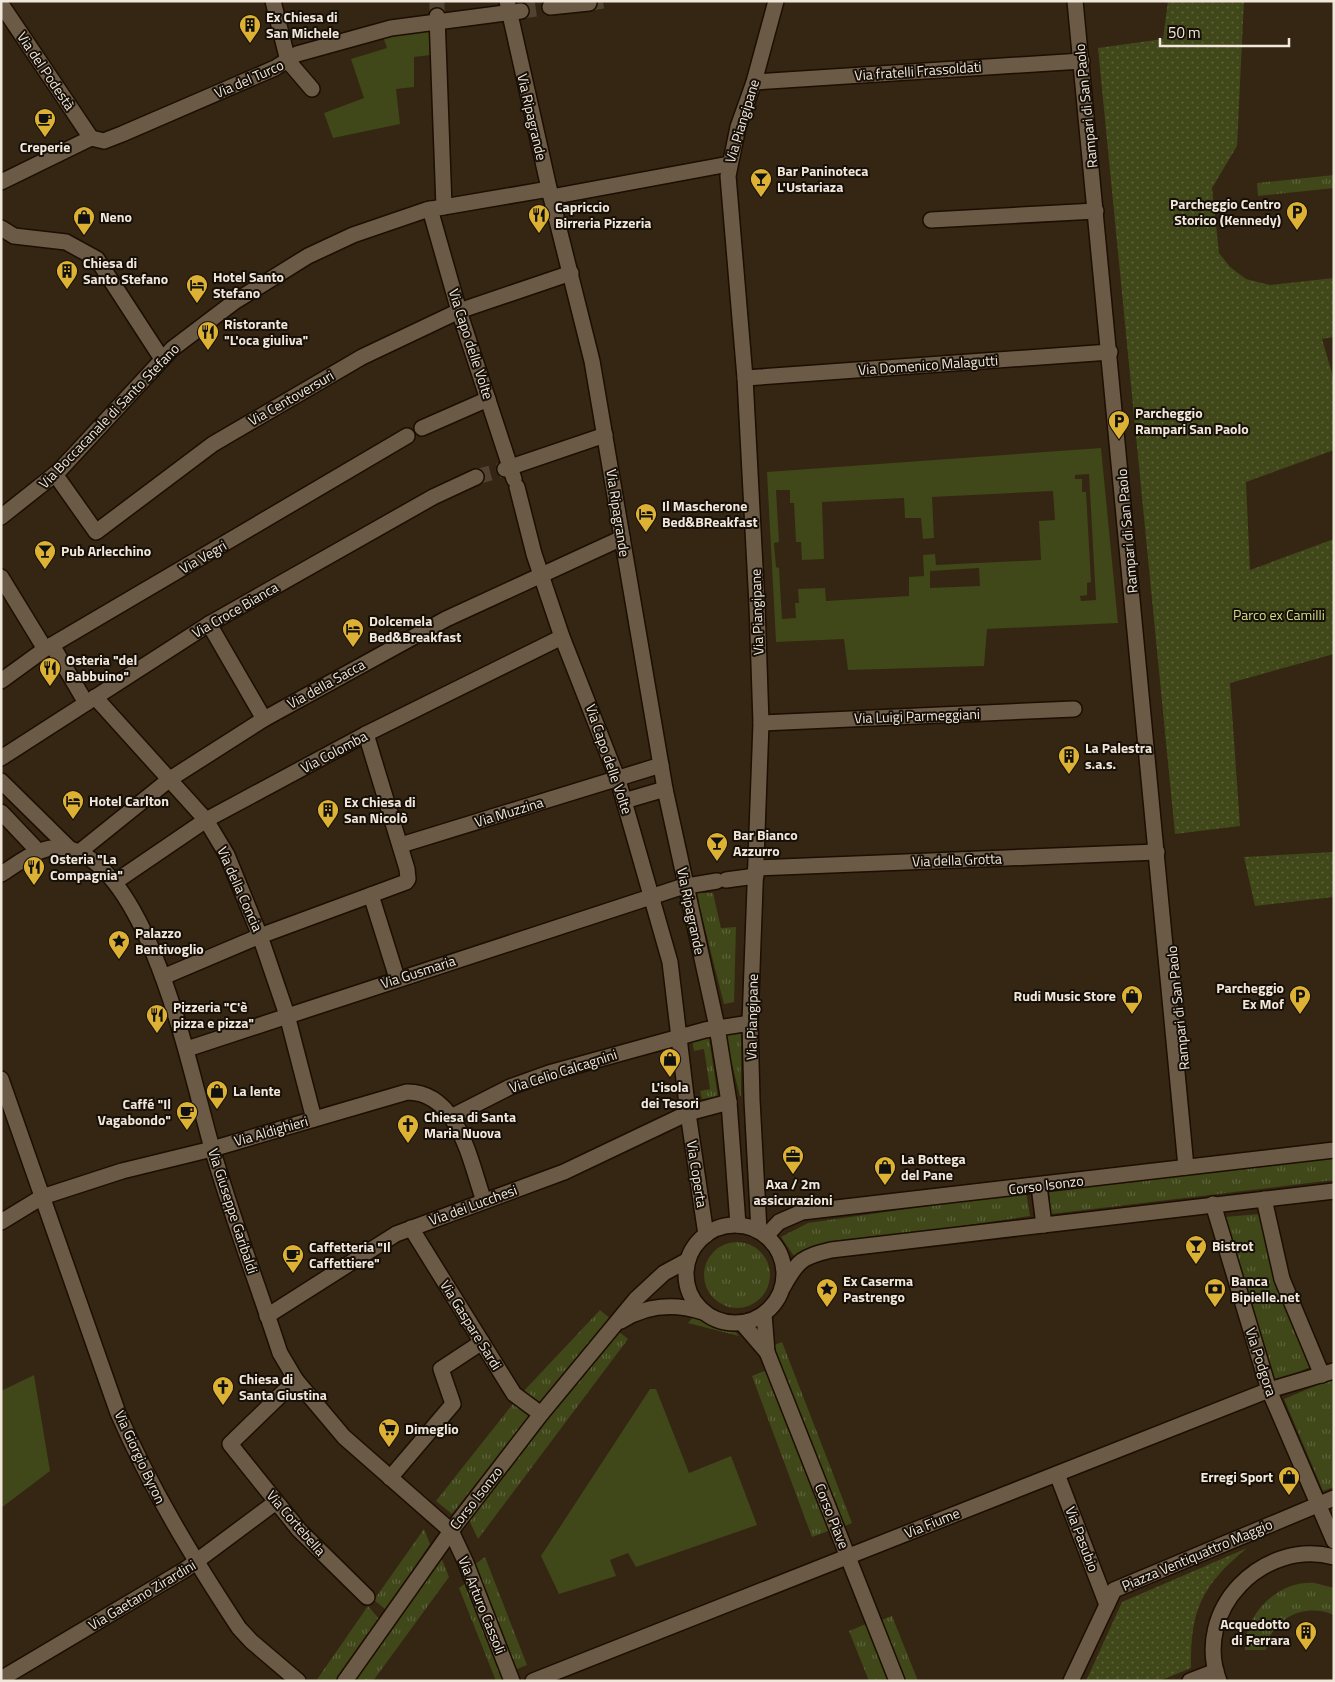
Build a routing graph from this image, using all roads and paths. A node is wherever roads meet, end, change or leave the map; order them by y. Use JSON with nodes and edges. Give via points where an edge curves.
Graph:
{"nodes":[{"id":1,"x":273,"y":1,"type":"edge"},
{"id":2,"x":776,"y":1,"type":"edge"},
{"id":3,"x":1075,"y":1,"type":"edge"},
{"id":4,"x":589,"y":3,"type":"dead end"},
{"id":5,"x":1,"y":4,"type":"edge"},
{"id":6,"x":550,"y":7,"type":"tunnel mouth"},
{"id":7,"x":512,"y":8,"type":"edge"},
{"id":8,"x":437,"y":18,"type":"junction"},
{"id":9,"x":288,"y":61,"type":"junction"},
{"id":10,"x":1082,"y":61,"type":"junction"},
{"id":11,"x":754,"y":82,"type":"junction"},
{"id":12,"x":312,"y":89,"type":"dead end"},
{"id":13,"x":91,"y":138,"type":"junction"},
{"id":14,"x":729,"y":164,"type":"junction"},
{"id":15,"x":1,"y":182,"type":"edge"},
{"id":16,"x":550,"y":193,"type":"junction"},
{"id":17,"x":437,"y":208,"type":"junction"},
{"id":18,"x":1096,"y":211,"type":"junction"},
{"id":19,"x":930,"y":220,"type":"dead end"},
{"id":20,"x":1,"y":228,"type":"edge"},
{"id":21,"x":571,"y":273,"type":"junction"},
{"id":22,"x":459,"y":311,"type":"junction"},
{"id":23,"x":1110,"y":352,"type":"junction"},
{"id":24,"x":162,"y":359,"type":"junction"},
{"id":25,"x":745,"y":378,"type":"junction"},
{"id":26,"x":488,"y":399,"type":"junction"},
{"id":27,"x":422,"y":428,"type":"dead end"},
{"id":28,"x":605,"y":435,"type":"junction"},
{"id":29,"x":407,"y":436,"type":"dead end"},
{"id":30,"x":55,"y":474,"type":"junction"},
{"id":31,"x":512,"y":475,"type":"junction"},
{"id":32,"x":476,"y":477,"type":"tunnel mouth"},
{"id":33,"x":1,"y":517,"type":"edge"},
{"id":34,"x":622,"y":538,"type":"junction"},
{"id":35,"x":540,"y":574,"type":"junction"},
{"id":36,"x":1,"y":577,"type":"edge"},
{"id":37,"x":209,"y":624,"type":"junction"},
{"id":38,"x":562,"y":637,"type":"junction"},
{"id":39,"x":48,"y":647,"type":"junction"},
{"id":40,"x":1,"y":681,"type":"edge"},
{"id":41,"x":91,"y":700,"type":"junction"},
{"id":42,"x":1074,"y":709,"type":"dead end"},
{"id":43,"x":264,"y":719,"type":"junction"},
{"id":44,"x":761,"y":723,"type":"junction"},
{"id":45,"x":366,"y":734,"type":"junction"},
{"id":46,"x":1,"y":758,"type":"edge"},
{"id":47,"x":661,"y":765,"type":"junction"},
{"id":48,"x":170,"y":779,"type":"junction"},
{"id":49,"x":618,"y":780,"type":"junction"},
{"id":50,"x":1,"y":781,"type":"edge"},
{"id":51,"x":665,"y":789,"type":"junction"},
{"id":52,"x":624,"y":801,"type":"junction"},
{"id":53,"x":1,"y":812,"type":"edge"},
{"id":54,"x":206,"y":820,"type":"junction"},
{"id":55,"x":400,"y":845,"type":"junction"},
{"id":56,"x":38,"y":851,"type":"junction"},
{"id":57,"x":74,"y":851,"type":"junction"},
{"id":58,"x":1157,"y":852,"type":"junction"},
{"id":59,"x":756,"y":872,"type":"junction"},
{"id":60,"x":1,"y":874,"type":"edge"},
{"id":61,"x":722,"y":881,"type":"joint"},
{"id":62,"x":115,"y":882,"type":"junction"},
{"id":63,"x":684,"y":886,"type":"junction"},
{"id":64,"x":371,"y":894,"type":"junction"},
{"id":65,"x":651,"y":896,"type":"junction"},
{"id":66,"x":260,"y":936,"type":"junction"},
{"id":67,"x":163,"y":977,"type":"junction"},
{"id":68,"x":397,"y":978,"type":"junction"},
{"id":69,"x":286,"y":1015,"type":"junction"},
{"id":70,"x":750,"y":1023,"type":"junction"},
{"id":71,"x":711,"y":1028,"type":"junction"},
{"id":72,"x":680,"y":1037,"type":"junction"},
{"id":73,"x":187,"y":1049,"type":"junction"},
{"id":74,"x":1,"y":1079,"type":"edge"},
{"id":75,"x":729,"y":1102,"type":"junction"},
{"id":76,"x":688,"y":1113,"type":"junction"},
{"id":77,"x":451,"y":1117,"type":"junction"},
{"id":78,"x":314,"y":1119,"type":"junction"},
{"id":79,"x":212,"y":1148,"type":"junction"},
{"id":80,"x":1334,"y":1150,"type":"edge"},
{"id":81,"x":1190,"y":1166,"type":"junction"},
{"id":82,"x":1039,"y":1186,"type":"junction"},
{"id":83,"x":1334,"y":1191,"type":"edge"},
{"id":84,"x":42,"y":1197,"type":"junction"},
{"id":85,"x":1264,"y":1199,"type":"junction"},
{"id":86,"x":484,"y":1201,"type":"junction"},
{"id":87,"x":1214,"y":1209,"type":"junction"},
{"id":88,"x":1,"y":1222,"type":"edge"},
{"id":89,"x":738,"y":1225,"type":"junction"},
{"id":90,"x":1044,"y":1225,"type":"junction"},
{"id":91,"x":410,"y":1228,"type":"junction"},
{"id":92,"x":763,"y":1233,"type":"junction"},
{"id":93,"x":706,"y":1235,"type":"junction"},
{"id":94,"x":688,"y":1260,"type":"junction"},
{"id":95,"x":783,"y":1287,"type":"junction"},
{"id":96,"x":703,"y":1312,"type":"junction"},
{"id":97,"x":764,"y":1314,"type":"junction"},
{"id":98,"x":267,"y":1316,"type":"junction"},
{"id":99,"x":617,"y":1323,"type":"junction"},
{"id":100,"x":742,"y":1323,"type":"junction"},
{"id":101,"x":482,"y":1342,"type":"junction"},
{"id":102,"x":767,"y":1352,"type":"junction"},
{"id":103,"x":1328,"y":1373,"type":"edge"},
{"id":104,"x":296,"y":1380,"type":"junction"},
{"id":105,"x":1269,"y":1390,"type":"junction"},
{"id":106,"x":542,"y":1414,"type":"junction"},
{"id":107,"x":1057,"y":1474,"type":"junction"},
{"id":108,"x":390,"y":1478,"type":"junction"},
{"id":109,"x":1334,"y":1498,"type":"edge"},
{"id":110,"x":276,"y":1502,"type":"junction"},
{"id":111,"x":1318,"y":1505,"type":"junction"},
{"id":112,"x":451,"y":1531,"type":"junction"},
{"id":113,"x":1334,"y":1541,"type":"edge"},
{"id":114,"x":848,"y":1557,"type":"junction"},
{"id":115,"x":1334,"y":1557,"type":"edge"},
{"id":116,"x":196,"y":1562,"type":"junction"},
{"id":117,"x":367,"y":1597,"type":"dead end"},
{"id":118,"x":1108,"y":1605,"type":"junction"},
{"id":119,"x":1217,"y":1676,"type":"edge"},
{"id":120,"x":1,"y":1679,"type":"edge"},
{"id":121,"x":298,"y":1681,"type":"edge"},
{"id":122,"x":345,"y":1681,"type":"edge"},
{"id":123,"x":512,"y":1681,"type":"edge"},
{"id":124,"x":533,"y":1681,"type":"edge"},
{"id":125,"x":897,"y":1681,"type":"edge"},
{"id":126,"x":1071,"y":1681,"type":"edge"},
{"id":127,"x":1190,"y":1681,"type":"edge"}],
"edges":[{"from":1,"to":9,"type":"street"},
{"from":2,"to":11,"type":"street","name":"Via Piangipane"},
{"from":3,"to":10,"type":"street","name":"Rampari di San Paolo"},
{"from":4,"to":6,"type":"street"},
{"from":5,"to":13,"type":"street","name":"Via del Podestà"},
{"from":7,"to":8,"type":"street","name":"Via del Turco"},
{"from":7,"to":16,"type":"street","name":"Via Ripagrande"},
{"from":8,"to":9,"type":"street","name":"Via del Turco","via":[[297,54]]},
{"from":8,"to":17,"type":"street","name":"Via Capo delle Volte"},
{"from":9,"to":12,"type":"street"},
{"from":9,"to":13,"type":"street","name":"Via del Turco","via":[[122,134],[104,141]]},
{"from":10,"to":11,"type":"street","name":"Via fratelli Frassoldati"},
{"from":10,"to":18,"type":"street","name":"Rampari di San Paolo"},
{"from":11,"to":14,"type":"street","name":"Via Piangipane"},
{"from":13,"to":15,"type":"street","name":"Via del Turco"},
{"from":14,"to":16,"type":"street","name":"Via Boccacanale di Santo Stefano"},
{"from":14,"to":25,"type":"street","name":"Via Piangipane","via":[[730,218]]},
{"from":16,"to":17,"type":"street","name":"Via Boccacanale di Santo Stefano"},
{"from":16,"to":21,"type":"street","name":"Via Ripagrande"},
{"from":17,"to":22,"type":"street","name":"Via Capo delle Volte"},
{"from":17,"to":24,"type":"street","name":"Via Boccacanale di Santo Stefano","via":[[360,232],[308,256],[234,302]]},
{"from":18,"to":19,"type":"street"},
{"from":18,"to":23,"type":"street","name":"Rampari di San Paolo"},
{"from":20,"to":24,"type":"street","via":[[14,236],[59,240],[97,259]]},
{"from":21,"to":22,"type":"street","name":"Via Centoversuri"},
{"from":21,"to":28,"type":"street","name":"Via Ripagrande"},
{"from":22,"to":26,"type":"street","name":"Via Capo delle Volte"},
{"from":22,"to":30,"type":"street","name":"Via Centoversuri","via":[[362,357],[213,444],[96,532]]},
{"from":23,"to":25,"type":"street","name":"Via Domenico Malagutti"},
{"from":23,"to":58,"type":"street","name":"Rampari di San Paolo"},
{"from":24,"to":30,"type":"street","name":"Via Boccacanale di Santo Stefano"},
{"from":25,"to":44,"type":"street","name":"Via Piangipane"},
{"from":26,"to":27,"type":"street"},
{"from":26,"to":31,"type":"street","name":"Via Capo delle Volte"},
{"from":28,"to":31,"type":"street"},
{"from":28,"to":34,"type":"street","name":"Via Ripagrande"},
{"from":29,"to":39,"type":"street","name":"Via Vegri"},
{"from":30,"to":33,"type":"street","name":"Via Boccacanale di Santo Stefano"},
{"from":31,"to":35,"type":"street","name":"Via Capo delle Volte"},
{"from":32,"to":37,"type":"street","name":"Via Croce Bianca","via":[[433,497]]},
{"from":34,"to":35,"type":"street","name":"Via della Sacca"},
{"from":34,"to":47,"type":"street","name":"Via Ripagrande"},
{"from":35,"to":38,"type":"street","name":"Via Capo delle Volte"},
{"from":35,"to":43,"type":"street","name":"Via della Sacca","via":[[375,656]]},
{"from":36,"to":39,"type":"street","name":"Via della Concia"},
{"from":37,"to":41,"type":"street","name":"Via Croce Bianca"},
{"from":37,"to":43,"type":"street"},
{"from":38,"to":45,"type":"street","name":"Via Colomba"},
{"from":38,"to":49,"type":"street","name":"Via Capo delle Volte"},
{"from":39,"to":40,"type":"street","name":"Via Vegri"},
{"from":39,"to":41,"type":"street","name":"Via della Concia"},
{"from":41,"to":46,"type":"street","name":"Via Croce Bianca"},
{"from":41,"to":48,"type":"street","name":"Via della Concia"},
{"from":42,"to":44,"type":"street","name":"Via Luigi Parmeggiani"},
{"from":43,"to":48,"type":"street","name":"Via della Sacca"},
{"from":44,"to":59,"type":"street","name":"Via Piangipane"},
{"from":45,"to":54,"type":"street","name":"Via Colomba"},
{"from":45,"to":55,"type":"street"},
{"from":47,"to":49,"type":"street","name":"Via Muzzina"},
{"from":47,"to":51,"type":"street","name":"Via Ripagrande"},
{"from":48,"to":54,"type":"street","name":"Via della Concia"},
{"from":48,"to":57,"type":"street","name":"Via della Sacca"},
{"from":49,"to":52,"type":"street","name":"Via Capo delle Volte"},
{"from":49,"to":55,"type":"street","name":"Via Muzzina"},
{"from":50,"to":57,"type":"street","name":"Via Giuseppe Garibaldi"},
{"from":51,"to":52,"type":"street"},
{"from":51,"to":63,"type":"street","name":"Via Ripagrande"},
{"from":52,"to":65,"type":"street","name":"Via Capo delle Volte"},
{"from":53,"to":56,"type":"street"},
{"from":54,"to":62,"type":"street","name":"Via Colomba"},
{"from":54,"to":66,"type":"street","name":"Via della Concia","via":[[227,855]]},
{"from":55,"to":64,"type":"street","via":[[408,879],[402,885]]},
{"from":56,"to":57,"type":"street","via":[[52,848]]},
{"from":56,"to":60,"type":"street"},
{"from":57,"to":62,"type":"street","name":"Via Giuseppe Garibaldi"},
{"from":58,"to":59,"type":"street","name":"Via della Grotta"},
{"from":58,"to":81,"type":"street","name":"Rampari di San Paolo","via":[[1164,871]]},
{"from":59,"to":61,"type":"street","name":"Via della Grotta"},
{"from":59,"to":70,"type":"street","name":"Via Piangipane"},
{"from":61,"to":63,"type":"street","name":"Via Gusmaria"},
{"from":62,"to":67,"type":"street","name":"Via Giuseppe Garibaldi","via":[[148,940]]},
{"from":63,"to":65,"type":"street","name":"Via Gusmaria"},
{"from":63,"to":71,"type":"street","name":"Via Ripagrande"},
{"from":64,"to":66,"type":"street"},
{"from":64,"to":68,"type":"street"},
{"from":65,"to":68,"type":"street","name":"Via Gusmaria"},
{"from":65,"to":72,"type":"street","name":"Via Capo delle Volte","via":[[670,962]]},
{"from":66,"to":67,"type":"street"},
{"from":66,"to":69,"type":"street","name":"Via della Concia"},
{"from":67,"to":73,"type":"street","name":"Via Giuseppe Garibaldi"},
{"from":68,"to":69,"type":"street","name":"Via Gusmaria"},
{"from":69,"to":73,"type":"street","name":"Via Gusmaria"},
{"from":69,"to":78,"type":"street","name":"Via della Concia"},
{"from":70,"to":71,"type":"street","name":"Via Celio Calcagnini"},
{"from":70,"to":92,"type":"street","name":"Via Piangipane","via":[[752,1100]]},
{"from":71,"to":72,"type":"street","name":"Via Celio Calcagnini"},
{"from":71,"to":75,"type":"street","name":"Via Ripagrande"},
{"from":72,"to":76,"type":"street","name":"Via Coperta"},
{"from":72,"to":77,"type":"street","name":"Via Celio Calcagnini","via":[[549,1073],[510,1087]]},
{"from":73,"to":79,"type":"street","name":"Via Giuseppe Garibaldi"},
{"from":74,"to":84,"type":"street","name":"Via Giorgio Byron"},
{"from":75,"to":76,"type":"street","name":"Via dei Lucchesi"},
{"from":75,"to":89,"type":"street"},
{"from":76,"to":86,"type":"street","name":"Via dei Lucchesi","via":[[564,1172]]},
{"from":76,"to":93,"type":"street","name":"Via Coperta"},
{"from":77,"to":78,"type":"street","name":"Via Aldighieri","via":[[422,1092],[407,1092]]},
{"from":77,"to":86,"type":"street","name":"Via Aldighieri"},
{"from":78,"to":79,"type":"street","name":"Via Aldighieri"},
{"from":79,"to":84,"type":"street","name":"Via Aldighieri","via":[[122,1171]]},
{"from":79,"to":98,"type":"street","name":"Via Giuseppe Garibaldi"},
{"from":80,"to":81,"type":"street","name":"Corso Isonzo"},
{"from":81,"to":82,"type":"street","name":"Corso Isonzo"},
{"from":82,"to":90,"type":"street"},
{"from":82,"to":92,"type":"street","name":"Corso Isonzo","via":[[802,1212]]},
{"from":83,"to":85,"type":"street"},
{"from":84,"to":88,"type":"street","name":"Via Aldighieri"},
{"from":84,"to":116,"type":"street","name":"Via Giorgio Byron","via":[[122,1421],[161,1504]]},
{"from":85,"to":87,"type":"street"},
{"from":85,"to":103,"type":"street","via":[[1282,1279]]},
{"from":86,"to":91,"type":"street","name":"Via dei Lucchesi"},
{"from":87,"to":90,"type":"street"},
{"from":87,"to":105,"type":"street","name":"Via Podgora"},
{"from":89,"to":92,"type":"street"},
{"from":89,"to":93,"type":"street","via":[[720,1227]]},
{"from":90,"to":95,"type":"street","via":[[831,1250],[808,1256],[792,1270]]},
{"from":91,"to":98,"type":"street","name":"Via dei Lucchesi"},
{"from":91,"to":101,"type":"street","name":"Via Gaspare Sardi"},
{"from":92,"to":95,"type":"street","via":[[782,1257]]},
{"from":93,"to":94,"type":"street","via":[[696,1244]]},
{"from":94,"to":96,"type":"street","via":[[687,1286]]},
{"from":94,"to":99,"type":"street","name":"Corso Isonzo","via":[[664,1273],[645,1289]]},
{"from":95,"to":97,"type":"street","via":[[777,1302]]},
{"from":96,"to":99,"type":"street","name":"Corso Isonzo","via":[[663,1306]]},
{"from":96,"to":100,"type":"street","via":[[715,1320]]},
{"from":97,"to":100,"type":"street"},
{"from":97,"to":102,"type":"street","name":"Corso Piave"},
{"from":98,"to":104,"type":"street","name":"Via Giuseppe Garibaldi","via":[[280,1354]]},
{"from":99,"to":106,"type":"street","name":"Corso Isonzo"},
{"from":100,"to":102,"type":"street","name":"Corso Piave"},
{"from":101,"to":106,"type":"street","name":"Via Gaspare Sardi","via":[[514,1394]]},
{"from":101,"to":108,"type":"street","via":[[441,1370],[454,1404]]},
{"from":102,"to":114,"type":"street","name":"Corso Piave"},
{"from":103,"to":105,"type":"street","name":"Via Fiume"},
{"from":104,"to":108,"type":"street","name":"Via Giuseppe Garibaldi","via":[[344,1438]]},
{"from":104,"to":110,"type":"street","name":"Via Cortebella","via":[[230,1444]]},
{"from":105,"to":107,"type":"street","name":"Via Fiume"},
{"from":105,"to":111,"type":"street","name":"Via Podgora"},
{"from":106,"to":112,"type":"street","name":"Corso Isonzo"},
{"from":107,"to":114,"type":"street","name":"Via Fiume"},
{"from":107,"to":118,"type":"street","name":"Via Pasubio"},
{"from":108,"to":112,"type":"street","name":"Via Giuseppe Garibaldi"},
{"from":109,"to":111,"type":"street","name":"Piazza Ventiquattro Maggio"},
{"from":110,"to":116,"type":"street","name":"Via Gaetano Zirardini"},
{"from":110,"to":117,"type":"street","name":"Via Cortebella","via":[[323,1556]]},
{"from":111,"to":113,"type":"street"},
{"from":111,"to":118,"type":"street","name":"Piazza Ventiquattro Maggio","via":[[1114,1590]]},
{"from":112,"to":122,"type":"street","name":"Corso Isonzo"},
{"from":112,"to":123,"type":"street","name":"Via Arturo Cassoli"},
{"from":114,"to":124,"type":"street","name":"Via Fiume"},
{"from":114,"to":125,"type":"street","name":"Corso Piave"},
{"from":115,"to":119,"type":"street","via":[[1309,1554],[1283,1557],[1242,1581],[1227,1601],[1217,1626],[1214,1648]]},
{"from":116,"to":120,"type":"street","name":"Via Gaetano Zirardini"},
{"from":116,"to":121,"type":"street","name":"Via Giorgio Byron","via":[[238,1628]]},
{"from":118,"to":126,"type":"street","name":"Piazza Ventiquattro Maggio"},
{"from":119,"to":127,"type":"street"}]}
